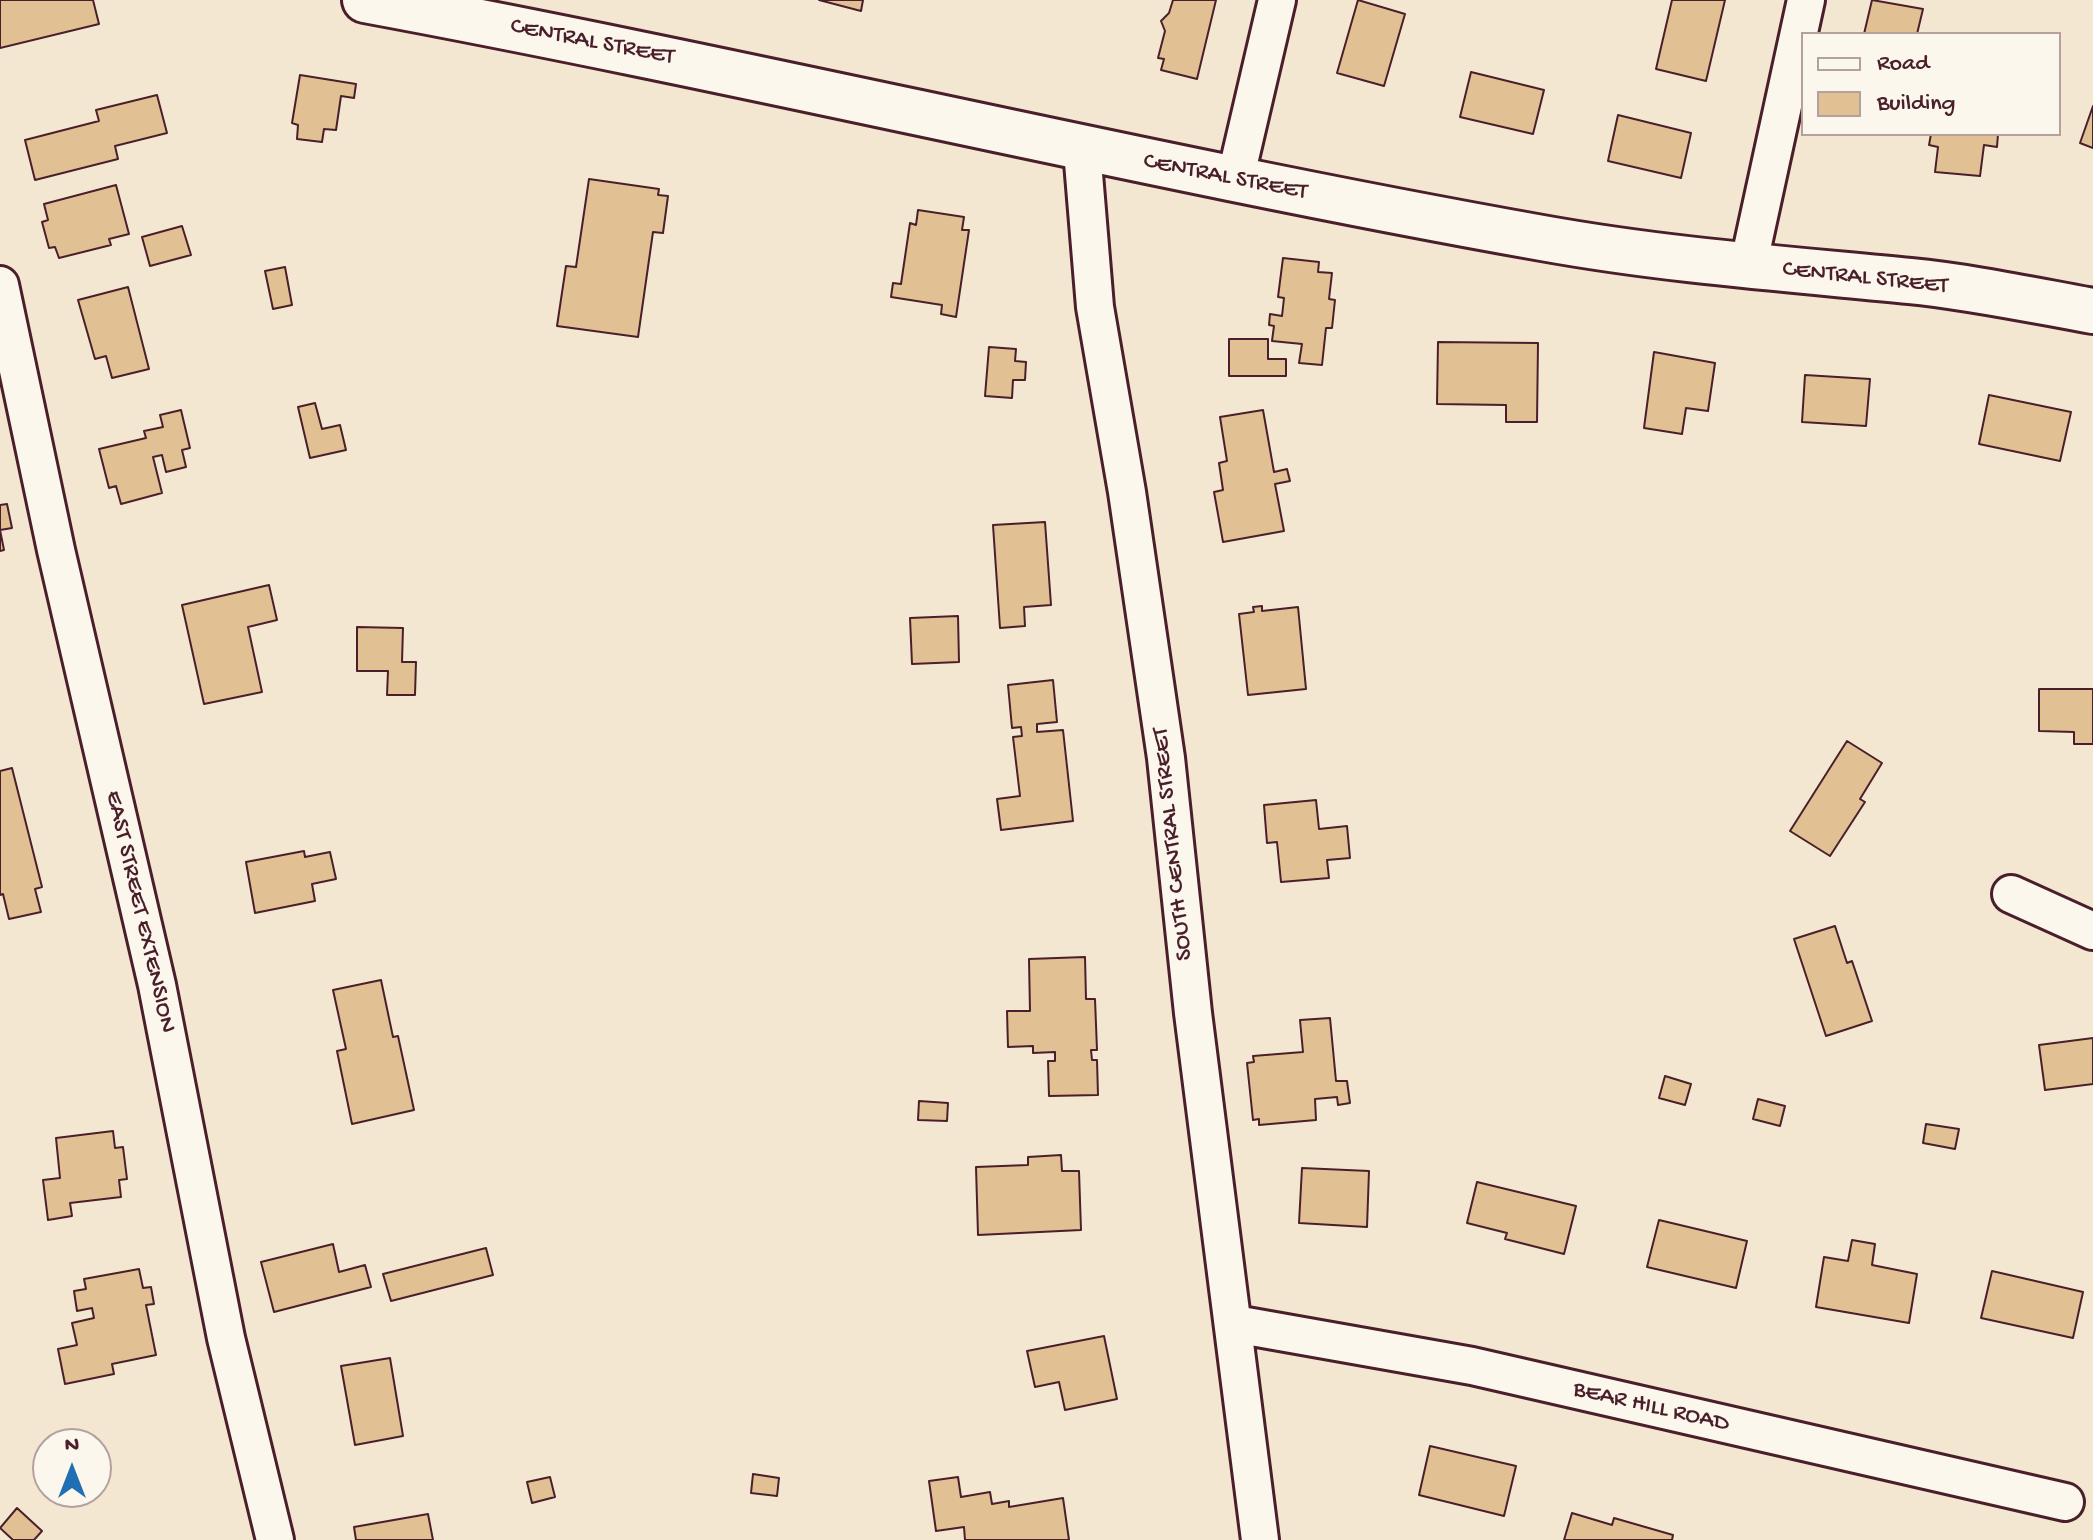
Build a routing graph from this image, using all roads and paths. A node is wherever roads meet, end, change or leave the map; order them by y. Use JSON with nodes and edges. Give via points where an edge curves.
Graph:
{"nodes":[{"id":1,"x":365,"y":0,"type":"edge"},
{"id":2,"x":1277,"y":0,"type":"edge"},
{"id":3,"x":1806,"y":0,"type":"edge"},
{"id":4,"x":1082,"y":150,"type":"junction"},
{"id":5,"x":1235,"y":180,"type":"junction"},
{"id":6,"x":1748,"y":267,"type":"junction"},
{"id":7,"x":0,"y":285,"type":"edge"},
{"id":8,"x":2093,"y":311,"type":"edge"},
{"id":9,"x":2011,"y":894,"type":"dead end"},
{"id":10,"x":2093,"y":931,"type":"edge"},
{"id":11,"x":1235,"y":1324,"type":"junction"},
{"id":12,"x":2065,"y":1502,"type":"dead end"},
{"id":13,"x":275,"y":1540,"type":"edge"},
{"id":14,"x":1260,"y":1540,"type":"edge"}],
"edges":[{"from":1,"to":4,"type":"street","name":"CENTRAL STREET","via":[[915,109]]},
{"from":2,"to":5,"type":"street"},
{"from":3,"to":6,"type":"street"},
{"from":4,"to":5,"type":"street","name":"CENTRAL STREET"},
{"from":4,"to":11,"type":"street","name":"SOUTH CENTRAL STREET","via":[[1095,307],[1166,758],[1193,1013]]},
{"from":5,"to":6,"type":"street","name":"CENTRAL STREET","via":[[1546,239]]},
{"from":6,"to":8,"type":"street","name":"CENTRAL STREET","via":[[1914,281]]},
{"from":7,"to":13,"type":"street","name":"EAST STREET EXTENSION","via":[[157,985],[226,1338]]},
{"from":9,"to":10,"type":"street"},
{"from":11,"to":12,"type":"street","name":"BEAR HILL ROAD","via":[[1472,1366]]},
{"from":11,"to":14,"type":"street","name":"SOUTH CENTRAL STREET"}]}
